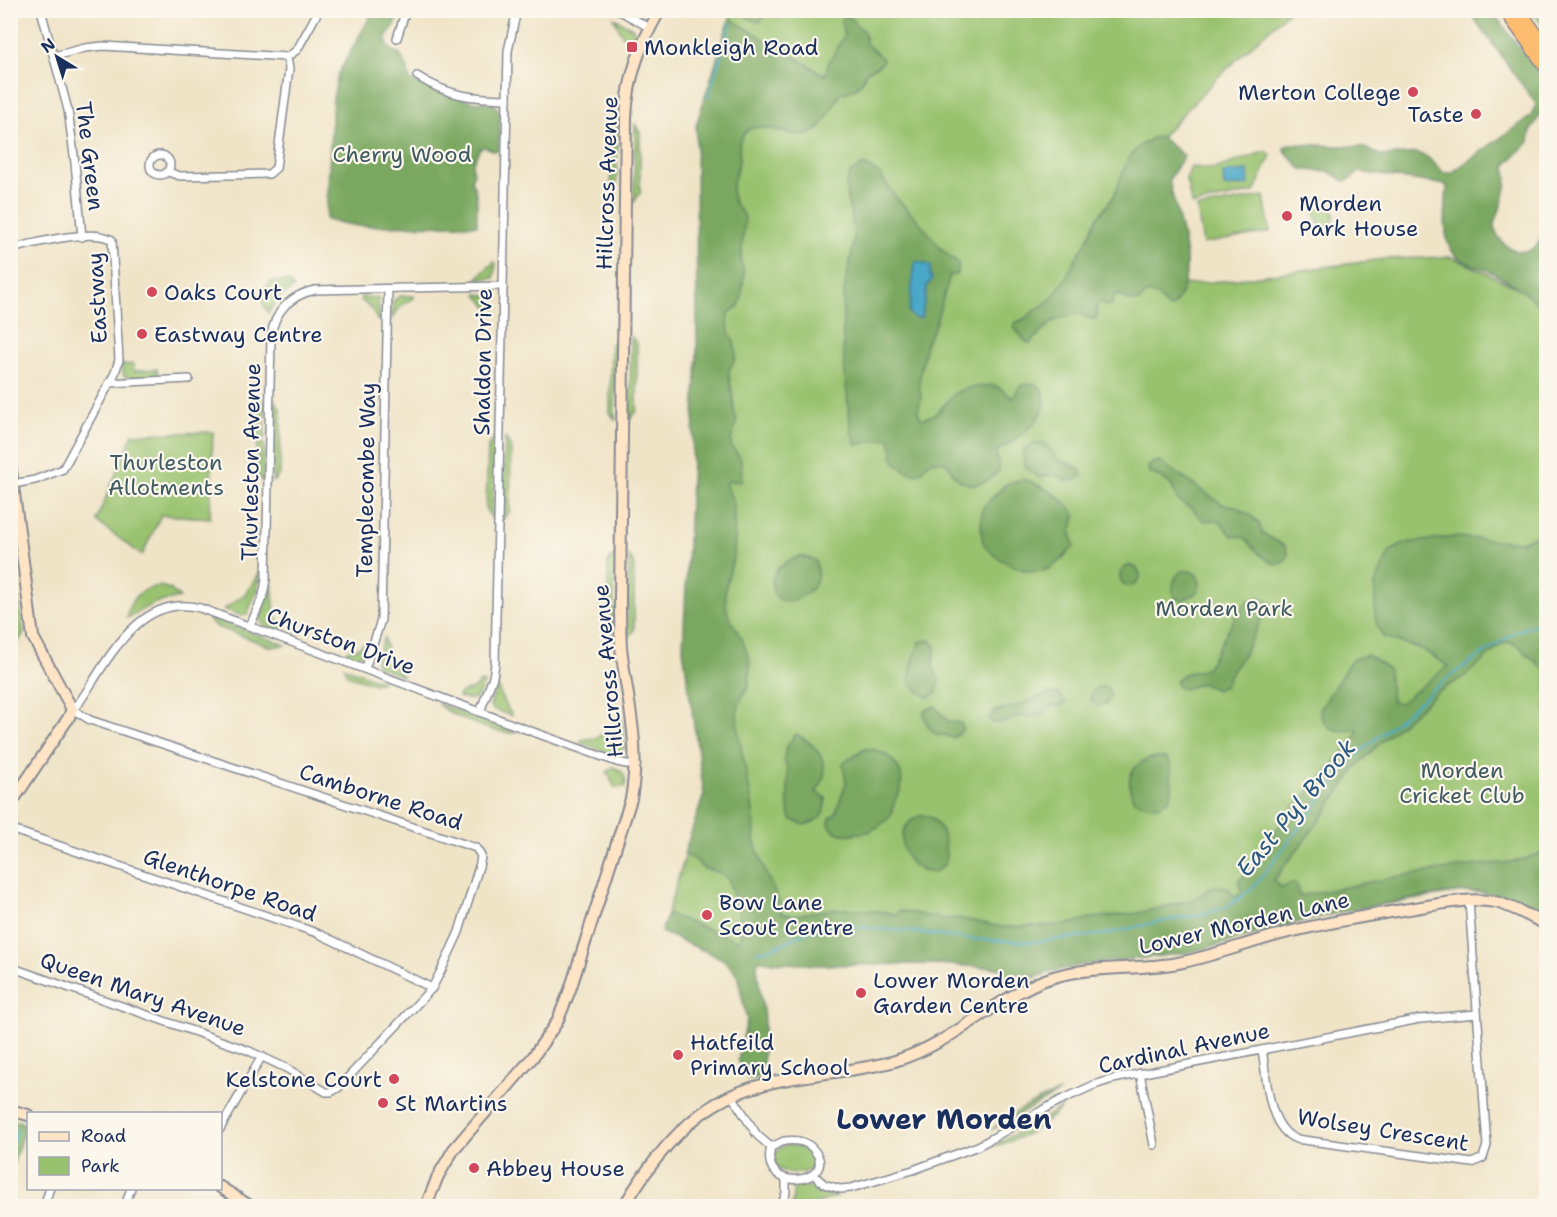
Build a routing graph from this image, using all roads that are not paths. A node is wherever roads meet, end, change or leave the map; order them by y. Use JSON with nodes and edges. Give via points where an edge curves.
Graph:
{"nodes":[{"id":1,"x":41,"y":10,"type":"edge"},
{"id":2,"x":319,"y":10,"type":"edge"},
{"id":3,"x":406,"y":10,"type":"edge"},
{"id":4,"x":517,"y":10,"type":"edge"},
{"id":5,"x":618,"y":10,"type":"edge"},
{"id":6,"x":660,"y":10,"type":"edge"},
{"id":7,"x":1505,"y":10,"type":"edge"},
{"id":8,"x":1519,"y":10,"type":"edge"},
{"id":9,"x":650,"y":28,"type":"junction"},
{"id":10,"x":397,"y":38,"type":"dead end"},
{"id":11,"x":1546,"y":48,"type":"edge"},
{"id":12,"x":54,"y":56,"type":"junction"},
{"id":13,"x":287,"y":57,"type":"junction"},
{"id":14,"x":1546,"y":67,"type":"edge"},
{"id":15,"x":417,"y":76,"type":"dead end"},
{"id":16,"x":507,"y":99,"type":"junction"},
{"id":17,"x":168,"y":172,"type":"dead end"},
{"id":18,"x":82,"y":237,"type":"junction"},
{"id":19,"x":10,"y":249,"type":"edge"},
{"id":20,"x":502,"y":286,"type":"junction"},
{"id":21,"x":387,"y":289,"type":"junction"},
{"id":22,"x":189,"y":379,"type":"dead end"},
{"id":23,"x":109,"y":383,"type":"junction"},
{"id":24,"x":10,"y":463,"type":"edge"},
{"id":25,"x":13,"y":483,"type":"junction"},
{"id":26,"x":15,"y":543,"type":"edge"},
{"id":27,"x":250,"y":626,"type":"junction"},
{"id":28,"x":365,"y":669,"type":"junction"},
{"id":29,"x":72,"y":709,"type":"junction"},
{"id":30,"x":480,"y":712,"type":"junction"},
{"id":31,"x":636,"y":766,"type":"junction"},
{"id":32,"x":10,"y":805,"type":"edge"},
{"id":33,"x":10,"y":830,"type":"edge"},
{"id":34,"x":1469,"y":901,"type":"junction"},
{"id":35,"x":1546,"y":924,"type":"edge"},
{"id":36,"x":10,"y":967,"type":"edge"},
{"id":37,"x":432,"y":988,"type":"junction"},
{"id":38,"x":1477,"y":1014,"type":"junction"},
{"id":39,"x":1262,"y":1050,"type":"junction"},
{"id":40,"x":262,"y":1056,"type":"junction"},
{"id":41,"x":1140,"y":1073,"type":"junction"},
{"id":42,"x":338,"y":1088,"type":"joint"},
{"id":43,"x":732,"y":1096,"type":"junction"},
{"id":44,"x":10,"y":1110,"type":"edge"},
{"id":45,"x":27,"y":1115,"type":"edge"},
{"id":46,"x":222,"y":1126,"type":"edge"},
{"id":47,"x":1154,"y":1145,"type":"dead end"},
{"id":48,"x":771,"y":1147,"type":"junction"},
{"id":49,"x":814,"y":1175,"type":"junction"},
{"id":50,"x":786,"y":1179,"type":"junction"},
{"id":51,"x":222,"y":1188,"type":"edge"},
{"id":52,"x":49,"y":1190,"type":"edge"},
{"id":53,"x":130,"y":1190,"type":"edge"},
{"id":54,"x":44,"y":1206,"type":"edge"},
{"id":55,"x":125,"y":1206,"type":"edge"},
{"id":56,"x":250,"y":1206,"type":"edge"},
{"id":57,"x":426,"y":1206,"type":"edge"},
{"id":58,"x":624,"y":1206,"type":"edge"},
{"id":59,"x":781,"y":1206,"type":"edge"}],
"edges":[{"from":1,"to":12,"type":"street","name":"The Green"},
{"from":2,"to":13,"type":"street","via":[[297,50]]},
{"from":3,"to":10,"type":"street"},
{"from":4,"to":16,"type":"street","name":"Shaldon Drive","via":[[508,51]]},
{"from":5,"to":9,"type":"street"},
{"from":6,"to":9,"type":"street","name":"Hillcross Avenue"},
{"from":7,"to":14,"type":"highway"},
{"from":8,"to":11,"type":"highway"},
{"from":9,"to":31,"type":"street","name":"Hillcross Avenue","via":[[629,85],[624,210],[620,629]]},
{"from":12,"to":13,"type":"street","via":[[103,46]]},
{"from":12,"to":18,"type":"street","name":"The Green","via":[[68,110]]},
{"from":13,"to":17,"type":"street","via":[[289,69],[274,171],[180,176]]},
{"from":15,"to":16,"type":"street","via":[[460,96]]},
{"from":16,"to":20,"type":"street","name":"Shaldon Drive"},
{"from":18,"to":19,"type":"street","name":"The Green"},
{"from":18,"to":23,"type":"street","name":"Eastway","via":[[109,238],[113,243],[119,360]]},
{"from":20,"to":21,"type":"street","name":"Thurleston Avenue"},
{"from":20,"to":30,"type":"street","name":"Shaldon Drive","via":[[495,664]]},
{"from":21,"to":27,"type":"street","name":"Thurleston Avenue","via":[[309,291],[287,303],[274,323],[266,579]]},
{"from":21,"to":28,"type":"street","name":"Templecombe Way","via":[[381,620]]},
{"from":22,"to":23,"type":"street"},
{"from":23,"to":25,"type":"street","name":"Eastway","via":[[63,469],[35,480]]},
{"from":24,"to":25,"type":"street"},
{"from":25,"to":26,"type":"street"},
{"from":26,"to":29,"type":"street","via":[[33,637]]},
{"from":27,"to":28,"type":"street","name":"Churston Drive"},
{"from":27,"to":29,"type":"street","name":"Churston Drive","via":[[192,606],[173,606],[153,613],[135,625]]},
{"from":28,"to":30,"type":"street","name":"Churston Drive"},
{"from":29,"to":32,"type":"street"},
{"from":29,"to":37,"type":"street","name":"Camborne Road","via":[[90,720],[476,848],[480,863],[463,921]]},
{"from":30,"to":31,"type":"street","name":"Churston Drive"},
{"from":31,"to":57,"type":"street","name":"Hillcross Avenue","via":[[623,828],[561,1013],[544,1043],[454,1149]]},
{"from":33,"to":37,"type":"street","name":"Glenthorpe Road","via":[[317,933]]},
{"from":34,"to":35,"type":"street","name":"Lower Morden Lane","via":[[1496,903]]},
{"from":34,"to":38,"type":"street","name":"Wolsey Crescent"},
{"from":34,"to":43,"type":"street","name":"Lower Morden Lane","via":[[1323,924],[1178,963],[1058,976],[1028,988],[904,1058],[776,1083]]},
{"from":36,"to":40,"type":"street","name":"Queen Mary Avenue"},
{"from":37,"to":42,"type":"street","name":"Camborne Road"},
{"from":38,"to":39,"type":"street","name":"Cardinal Avenue","via":[[1425,1018]]},
{"from":38,"to":39,"type":"street","name":"Wolsey Crescent","via":[[1487,1145],[1483,1158],[1472,1163],[1288,1136],[1273,1113]]},
{"from":39,"to":41,"type":"street","name":"Cardinal Avenue"},
{"from":40,"to":42,"type":"street","name":"Queen Mary Avenue","via":[[326,1092]]},
{"from":40,"to":46,"type":"street","name":"Queen Mary Avenue"},
{"from":41,"to":47,"type":"street"},
{"from":41,"to":49,"type":"street","name":"Cardinal Avenue","via":[[1077,1092],[978,1146],[913,1170],[851,1188],[824,1184]]},
{"from":43,"to":48,"type":"street","via":[[757,1135]]},
{"from":43,"to":58,"type":"street","name":"Lower Morden Lane","via":[[702,1113],[679,1134],[649,1168]]},
{"from":44,"to":45,"type":"street"},
{"from":48,"to":49,"type":"street","via":[[784,1141],[808,1144],[820,1161]]},
{"from":48,"to":50,"type":"street","via":[[770,1165]]},
{"from":49,"to":50,"type":"street"},
{"from":50,"to":59,"type":"street"},
{"from":51,"to":56,"type":"street"},
{"from":52,"to":54,"type":"street"},
{"from":53,"to":55,"type":"street"}]}
